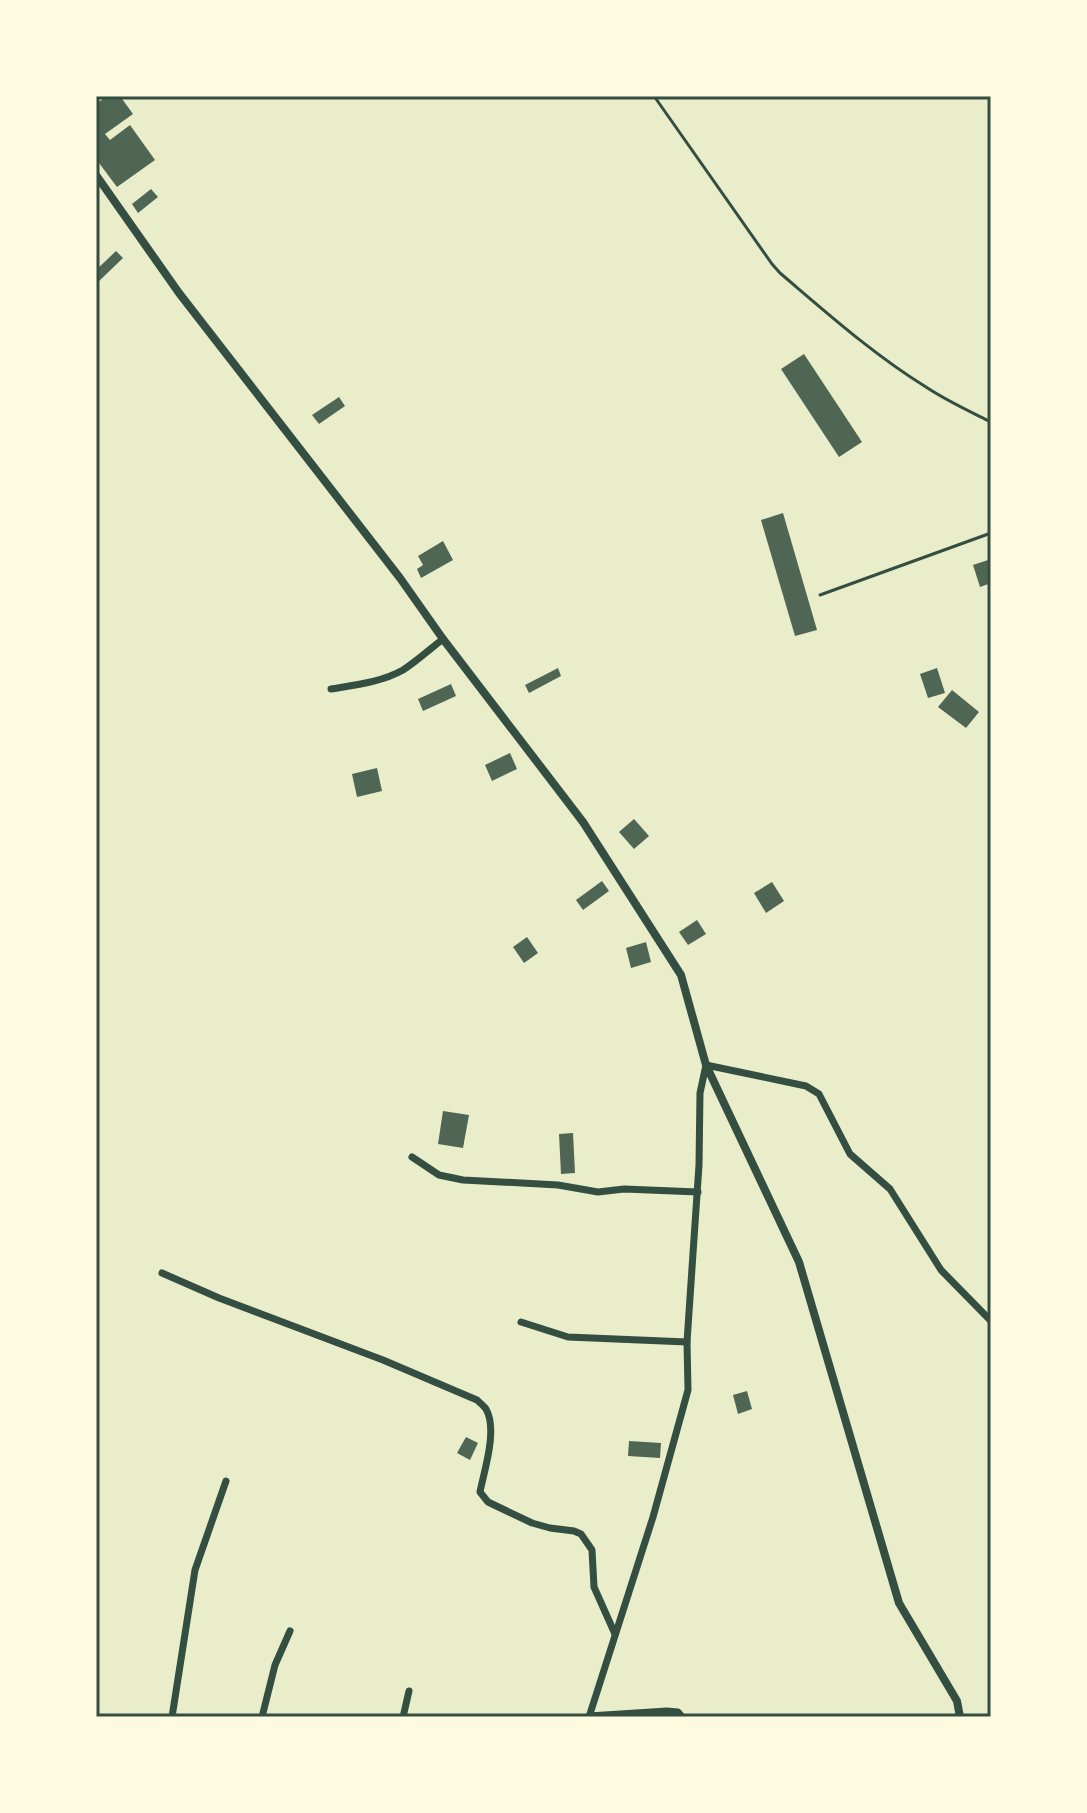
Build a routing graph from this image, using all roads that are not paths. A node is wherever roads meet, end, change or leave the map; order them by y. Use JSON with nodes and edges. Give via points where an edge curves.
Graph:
{"nodes":[{"id":1,"x":654,"y":96,"type":"edge"},
{"id":2,"x":96,"y":175,"type":"edge"},
{"id":3,"x":991,"y":422,"type":"edge"},
{"id":4,"x":991,"y":533,"type":"edge"},
{"id":5,"x":820,"y":595,"type":"dead end"},
{"id":6,"x":443,"y":639,"type":"junction"},
{"id":7,"x":331,"y":689,"type":"dead end"},
{"id":8,"x":706,"y":1065,"type":"junction"},
{"id":9,"x":412,"y":1157,"type":"dead end"},
{"id":10,"x":698,"y":1192,"type":"junction"},
{"id":11,"x":162,"y":1273,"type":"dead end"},
{"id":12,"x":991,"y":1321,"type":"edge"},
{"id":13,"x":521,"y":1322,"type":"dead end"},
{"id":14,"x":687,"y":1342,"type":"junction"},
{"id":15,"x":226,"y":1481,"type":"dead end"},
{"id":16,"x":290,"y":1631,"type":"dead end"},
{"id":17,"x":615,"y":1634,"type":"junction"},
{"id":18,"x":409,"y":1691,"type":"dead end"},
{"id":19,"x":589,"y":1716,"type":"edge"},
{"id":20,"x":172,"y":1717,"type":"edge"},
{"id":21,"x":262,"y":1717,"type":"edge"},
{"id":22,"x":403,"y":1717,"type":"edge"},
{"id":23,"x":682,"y":1717,"type":"edge"},
{"id":24,"x":960,"y":1717,"type":"edge"}],
"edges":[{"from":1,"to":3,"type":"lane","via":[[780,273],[923,386]]},
{"from":2,"to":6,"type":"street","via":[[179,293]]},
{"from":4,"to":5,"type":"lane"},
{"from":6,"to":7,"type":"street","via":[[395,674]]},
{"from":6,"to":8,"type":"street","via":[[583,822],[681,975]]},
{"from":8,"to":10,"type":"street","via":[[700,1093]]},
{"from":8,"to":12,"type":"street","via":[[806,1086],[819,1094],[850,1154],[890,1189],[941,1270]]},
{"from":8,"to":24,"type":"street","via":[[799,1262],[899,1603],[957,1701]]},
{"from":9,"to":10,"type":"street","via":[[439,1175],[463,1180],[598,1192]]},
{"from":10,"to":14,"type":"street"},
{"from":11,"to":17,"type":"street","via":[[477,1400],[487,1410],[491,1432],[480,1492],[488,1502],[532,1523],[581,1534],[592,1550],[594,1587]]},
{"from":13,"to":14,"type":"street","via":[[568,1337]]},
{"from":14,"to":17,"type":"street","via":[[688,1390]]},
{"from":15,"to":20,"type":"street","via":[[195,1570]]},
{"from":16,"to":21,"type":"street"},
{"from":17,"to":19,"type":"street"},
{"from":18,"to":22,"type":"street"},
{"from":19,"to":23,"type":"street","via":[[667,1711]]}]}
